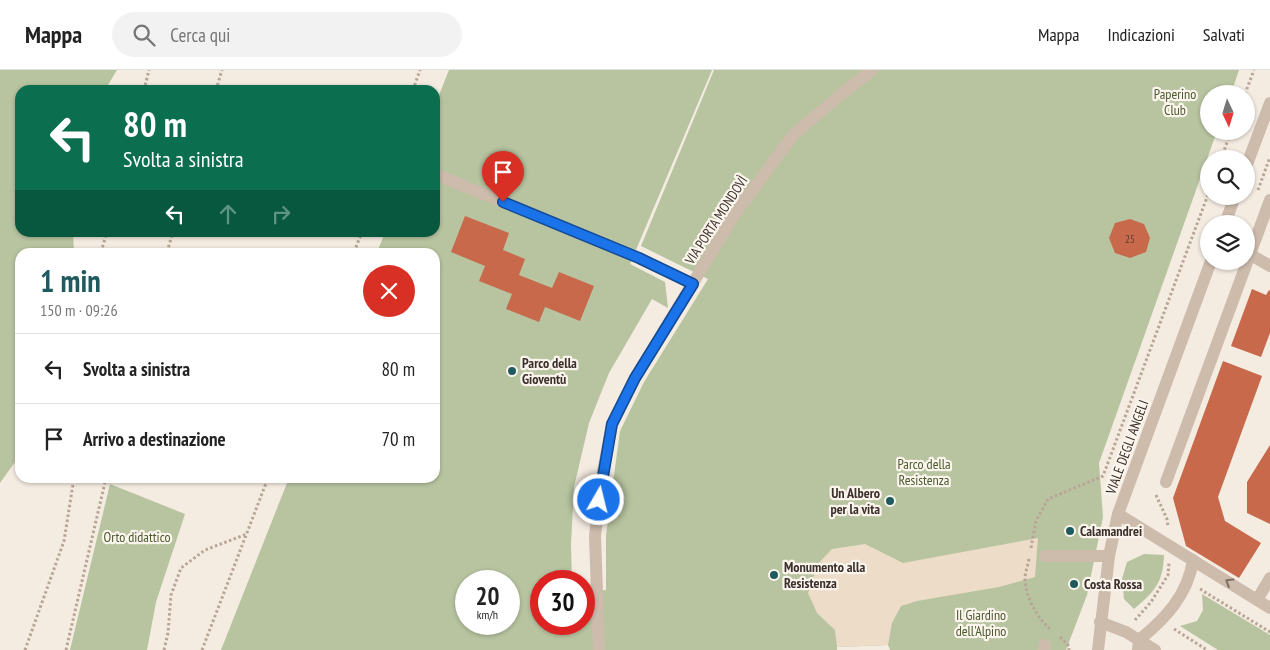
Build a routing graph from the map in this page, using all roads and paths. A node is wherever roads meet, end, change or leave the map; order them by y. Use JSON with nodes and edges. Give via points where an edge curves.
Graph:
{"nodes":[{"id":1,"x":149,"y":70,"type":"edge"},
{"id":2,"x":222,"y":70,"type":"edge"},
{"id":3,"x":420,"y":70,"type":"edge"},
{"id":4,"x":872,"y":70,"type":"edge"},
{"id":5,"x":1254,"y":70,"type":"edge"},
{"id":6,"x":145,"y":85,"type":"edge"},
{"id":7,"x":218,"y":85,"type":"edge"},
{"id":8,"x":416,"y":85,"type":"edge"},
{"id":9,"x":1248,"y":85,"type":"edge"},
{"id":10,"x":1270,"y":103,"type":"edge"},
{"id":11,"x":1252,"y":150,"type":"edge"},
{"id":12,"x":440,"y":176,"type":"edge"},
{"id":13,"x":1270,"y":200,"type":"edge"},
{"id":14,"x":1204,"y":205,"type":"edge"},
{"id":15,"x":1255,"y":238,"type":"edge"},
{"id":16,"x":1255,"y":257,"type":"edge"},
{"id":17,"x":1270,"y":266,"type":"edge"},
{"id":18,"x":1208,"y":270,"type":"edge"},
{"id":19,"x":1243,"y":270,"type":"edge"},
{"id":20,"x":693,"y":284,"type":"junction"},
{"id":21,"x":1166,"y":482,"type":"dead end"},
{"id":22,"x":73,"y":483,"type":"edge"},
{"id":23,"x":105,"y":483,"type":"edge"},
{"id":24,"x":266,"y":483,"type":"edge"},
{"id":25,"x":1118,"y":514,"type":"junction"},
{"id":26,"x":247,"y":534,"type":"junction"},
{"id":27,"x":1045,"y":556,"type":"dead end"},
{"id":28,"x":1109,"y":556,"type":"junction"},
{"id":29,"x":1193,"y":560,"type":"junction"},
{"id":30,"x":1270,"y":578,"type":"edge"},
{"id":31,"x":1188,"y":582,"type":"junction"},
{"id":32,"x":1257,"y":600,"type":"junction"},
{"id":33,"x":1270,"y":608,"type":"edge"},
{"id":34,"x":1162,"y":621,"type":"junction"},
{"id":35,"x":1100,"y":622,"type":"junction"},
{"id":36,"x":1270,"y":632,"type":"edge"},
{"id":37,"x":1138,"y":645,"type":"edge"},
{"id":38,"x":24,"y":650,"type":"edge"},
{"id":39,"x":66,"y":650,"type":"edge"},
{"id":40,"x":164,"y":650,"type":"edge"},
{"id":41,"x":202,"y":650,"type":"edge"},
{"id":42,"x":599,"y":650,"type":"edge"},
{"id":43,"x":1069,"y":650,"type":"edge"},
{"id":44,"x":1098,"y":650,"type":"edge"},
{"id":45,"x":1154,"y":650,"type":"edge"},
{"id":46,"x":1207,"y":650,"type":"edge"}],
"edges":[{"from":1,"to":6,"type":"path"},
{"from":2,"to":7,"type":"path"},
{"from":3,"to":8,"type":"path"},
{"from":4,"to":20,"type":"street","name":"VIA PORTA MONDOVÌ","via":[[793,135],[735,214]]},
{"from":5,"to":9,"type":"path"},
{"from":10,"to":11,"type":"street"},
{"from":12,"to":20,"type":"street","via":[[639,258]]},
{"from":13,"to":15,"type":"street"},
{"from":14,"to":43,"type":"path","via":[[1104,476],[1048,499],[1036,521],[1025,580],[1029,598],[1044,624],[1069,646]]},
{"from":16,"to":17,"type":"street"},
{"from":18,"to":25,"type":"street","name":"VIALE DEGLI ANGELI"},
{"from":19,"to":21,"type":"street"},
{"from":20,"to":42,"type":"street","name":"VIA PORTA MONDOVÌ","via":[[635,378],[612,424],[595,536]]},
{"from":22,"to":38,"type":"path","via":[[64,541]]},
{"from":23,"to":39,"type":"path"},
{"from":24,"to":26,"type":"path"},
{"from":25,"to":28,"type":"street","name":"VIALE DEGLI ANGELI"},
{"from":25,"to":29,"type":"street"},
{"from":26,"to":40,"type":"path","via":[[205,550],[181,568],[171,596]]},
{"from":26,"to":41,"type":"path"},
{"from":27,"to":28,"type":"street"},
{"from":28,"to":35,"type":"street","name":"VIALE DEGLI ANGELI"},
{"from":29,"to":31,"type":"street"},
{"from":32,"to":29,"type":"street","one_way":true},
{"from":30,"to":32,"type":"street"},
{"from":31,"to":34,"type":"street"},
{"from":31,"to":36,"type":"path"},
{"from":32,"to":33,"type":"street"},
{"from":34,"to":37,"type":"street"},
{"from":34,"to":46,"type":"path"},
{"from":35,"to":37,"type":"street","via":[[1126,632]]},
{"from":35,"to":44,"type":"street","name":"VIALE DEGLI ANGELI"},
{"from":37,"to":45,"type":"street"}]}
